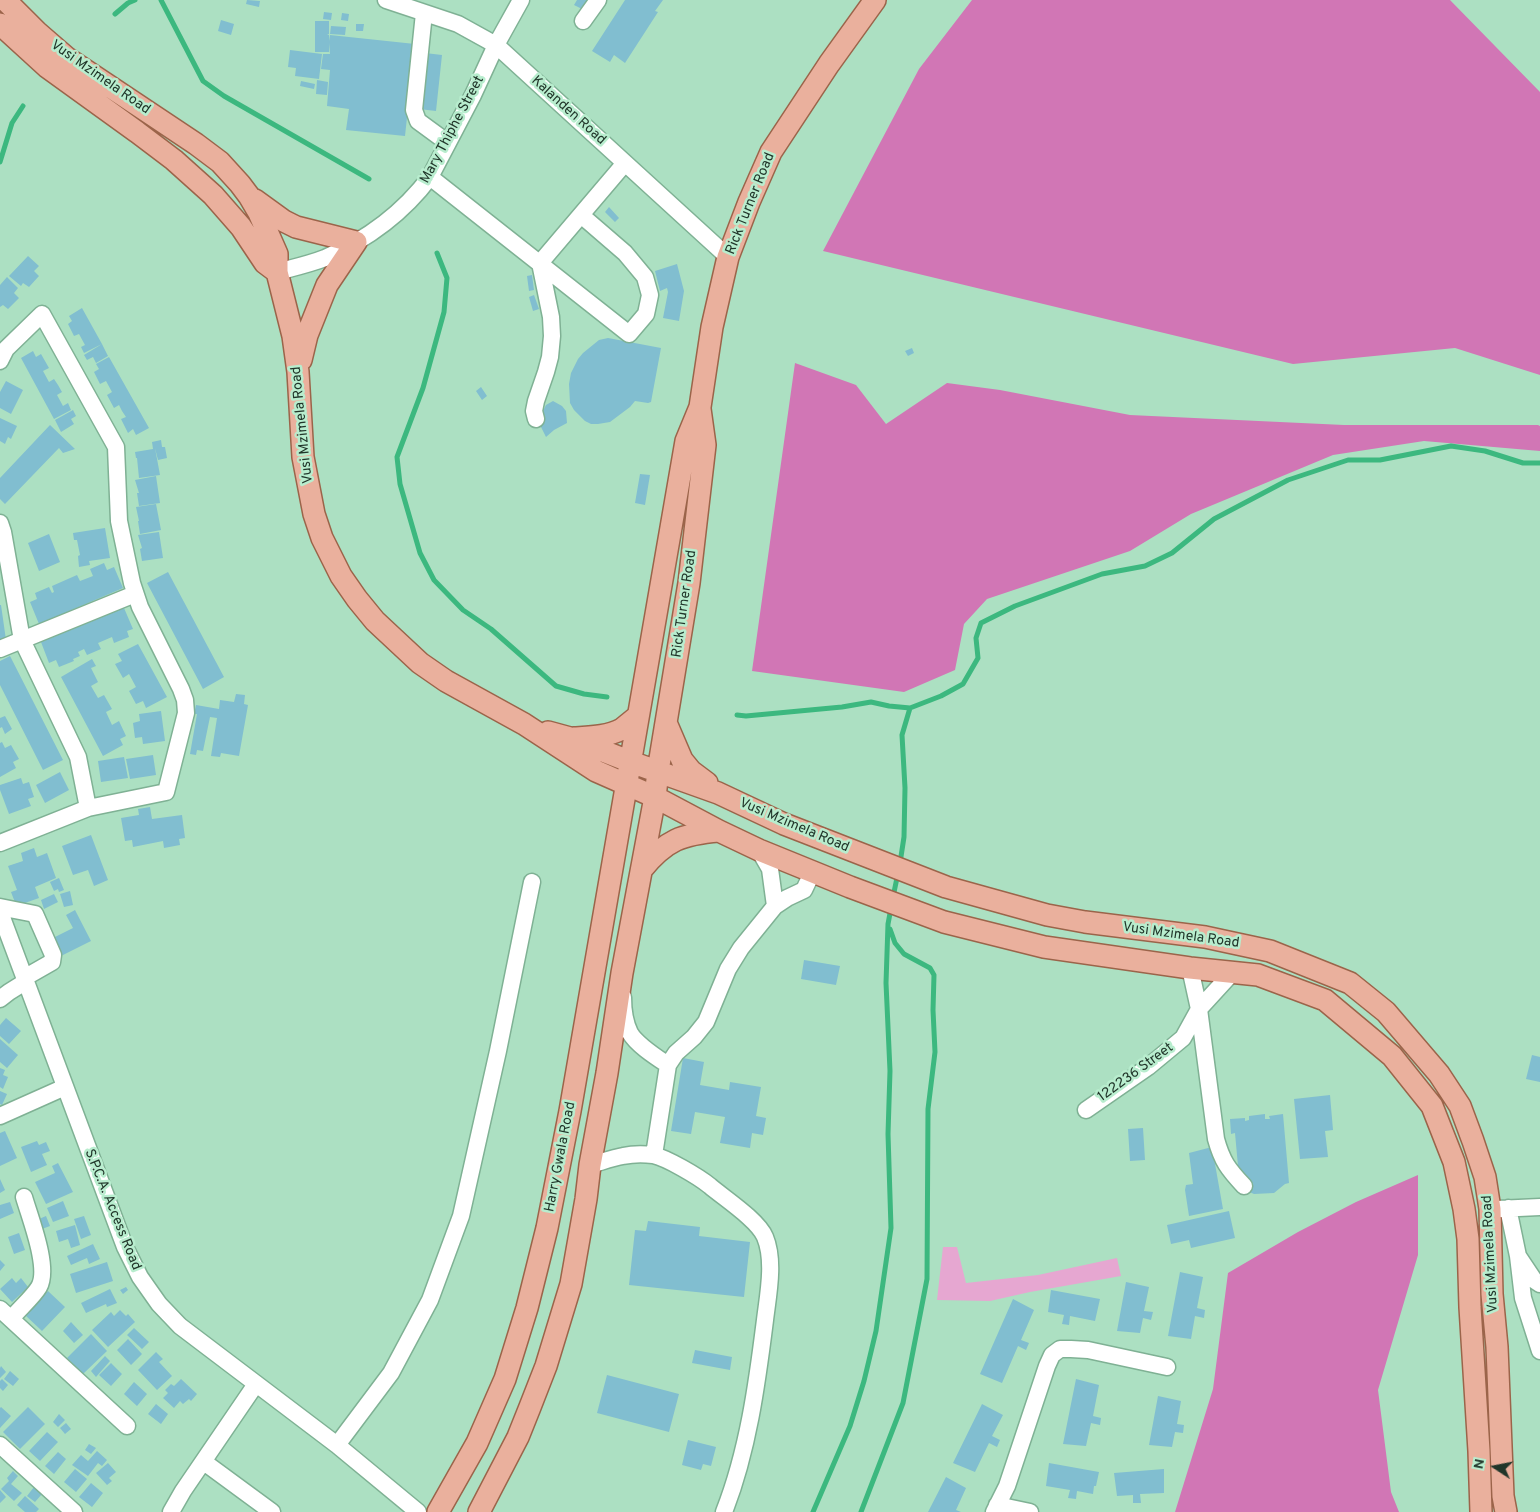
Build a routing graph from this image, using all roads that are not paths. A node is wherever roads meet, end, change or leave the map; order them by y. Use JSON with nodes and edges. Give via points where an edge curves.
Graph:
{"nodes":[{"id":1,"x":386,"y":0,"type":"edge"},
{"id":2,"x":521,"y":0,"type":"edge"},
{"id":3,"x":598,"y":0,"type":"edge"},
{"id":4,"x":875,"y":0,"type":"edge"},
{"id":5,"x":424,"y":13,"type":"junction"},
{"id":6,"x":4,"y":17,"type":"edge"},
{"id":7,"x":583,"y":21,"type":"dead end"},
{"id":8,"x":496,"y":45,"type":"junction"},
{"id":9,"x":448,"y":143,"type":"junction"},
{"id":10,"x":625,"y":163,"type":"junction"},
{"id":11,"x":430,"y":177,"type":"junction"},
{"id":12,"x":249,"y":196,"type":"junction"},
{"id":13,"x":581,"y":215,"type":"junction"},
{"id":14,"x":356,"y":242,"type":"junction"},
{"id":15,"x":728,"y":257,"type":"junction"},
{"id":16,"x":540,"y":263,"type":"junction"},
{"id":17,"x":277,"y":272,"type":"junction"},
{"id":18,"x":0,"y":361,"type":"edge"},
{"id":19,"x":298,"y":372,"type":"junction"},
{"id":20,"x":700,"y":406,"type":"junction"},
{"id":21,"x":536,"y":419,"type":"dead end"},
{"id":22,"x":0,"y":522,"type":"edge"},
{"id":23,"x":135,"y":594,"type":"junction"},
{"id":24,"x":22,"y":640,"type":"junction"},
{"id":25,"x":0,"y":649,"type":"edge"},
{"id":26,"x":638,"y":716,"type":"junction"},
{"id":27,"x":524,"y":724,"type":"junction"},
{"id":28,"x":667,"y":725,"type":"junction"},
{"id":29,"x":570,"y":738,"type":"junction"},
{"id":30,"x":631,"y":762,"type":"junction"},
{"id":31,"x":658,"y":771,"type":"junction"},
{"id":32,"x":627,"y":784,"type":"junction"},
{"id":33,"x":718,"y":793,"type":"junction"},
{"id":34,"x":655,"y":797,"type":"junction"},
{"id":35,"x":88,"y":808,"type":"junction"},
{"id":36,"x":719,"y":831,"type":"junction"},
{"id":37,"x":0,"y":843,"type":"edge"},
{"id":38,"x":759,"y":850,"type":"junction"},
{"id":39,"x":641,"y":870,"type":"junction"},
{"id":40,"x":813,"y":872,"type":"junction"},
{"id":41,"x":532,"y":882,"type":"dead end"},
{"id":42,"x":0,"y":906,"type":"edge"},
{"id":43,"x":775,"y":906,"type":"junction"},
{"id":44,"x":0,"y":912,"type":"edge"},
{"id":45,"x":1190,"y":968,"type":"junction"},
{"id":46,"x":622,"y":973,"type":"junction"},
{"id":47,"x":1232,"y":973,"type":"junction"},
{"id":48,"x":25,"y":980,"type":"junction"},
{"id":49,"x":0,"y":999,"type":"edge"},
{"id":50,"x":1199,"y":1009,"type":"junction"},
{"id":51,"x":668,"y":1064,"type":"junction"},
{"id":52,"x":65,"y":1087,"type":"junction"},
{"id":53,"x":1086,"y":1110,"type":"dead end"},
{"id":54,"x":0,"y":1116,"type":"edge"},
{"id":55,"x":654,"y":1155,"type":"junction"},
{"id":56,"x":590,"y":1165,"type":"junction"},
{"id":57,"x":1244,"y":1186,"type":"dead end"},
{"id":58,"x":24,"y":1197,"type":"dead end"},
{"id":59,"x":1540,"y":1207,"type":"edge"},
{"id":60,"x":1499,"y":1208,"type":"junction"},
{"id":61,"x":1518,"y":1256,"type":"junction"},
{"id":62,"x":1540,"y":1284,"type":"edge"},
{"id":63,"x":6,"y":1314,"type":"edge"},
{"id":64,"x":1540,"y":1351,"type":"edge"},
{"id":65,"x":1167,"y":1368,"type":"dead end"},
{"id":66,"x":256,"y":1384,"type":"junction"},
{"id":67,"x":127,"y":1426,"type":"dead end"},
{"id":68,"x":337,"y":1445,"type":"junction"},
{"id":69,"x":0,"y":1446,"type":"edge"},
{"id":70,"x":204,"y":1462,"type":"junction"},
{"id":71,"x":995,"y":1509,"type":"edge"},
{"id":72,"x":74,"y":1512,"type":"edge"},
{"id":73,"x":171,"y":1512,"type":"edge"},
{"id":74,"x":272,"y":1512,"type":"edge"},
{"id":75,"x":418,"y":1512,"type":"edge"},
{"id":76,"x":438,"y":1512,"type":"edge"},
{"id":77,"x":479,"y":1512,"type":"edge"},
{"id":78,"x":724,"y":1512,"type":"edge"},
{"id":79,"x":1030,"y":1512,"type":"edge"},
{"id":80,"x":1481,"y":1512,"type":"edge"},
{"id":81,"x":1506,"y":1512,"type":"edge"}],
"edges":[{"from":1,"to":5,"type":"street","name":"Kalanden Road"},
{"from":2,"to":8,"type":"street","name":"Mary Thiphe Street"},
{"from":3,"to":7,"type":"street"},
{"from":4,"to":15,"type":"main road","name":"Rick Turner Road","via":[[771,152]]},
{"from":5,"to":8,"type":"street","name":"Kalanden Road","via":[[458,24]]},
{"from":5,"to":9,"type":"street","via":[[414,110],[418,121]]},
{"from":6,"to":12,"type":"main road","name":"Vusi Mzimela Road","via":[[196,144],[220,162]]},
{"from":6,"to":17,"type":"main road","name":"Vusi Mzimela Road","via":[[47,67],[174,160],[213,195],[241,227],[265,263]]},
{"from":8,"to":9,"type":"street","name":"Mary Thiphe Street"},
{"from":8,"to":10,"type":"street","name":"Kalanden Road"},
{"from":9,"to":11,"type":"street","name":"Mary Thiphe Street"},
{"from":10,"to":13,"type":"street"},
{"from":10,"to":15,"type":"street","name":"Kalanden Road"},
{"from":11,"to":14,"type":"street","name":"Mary Thiphe Street","via":[[397,214]]},
{"from":11,"to":16,"type":"street"},
{"from":12,"to":14,"type":"main road","via":[[296,227]]},
{"from":12,"to":17,"type":"main road","name":"Vusi Mzimela Road","via":[[275,246]]},
{"from":13,"to":16,"type":"street"},
{"from":13,"to":16,"type":"street","via":[[625,253],[645,277],[650,295],[646,314],[629,334]]},
{"from":14,"to":17,"type":"street","name":"Mary Thiphe Street","via":[[324,258]]},
{"from":14,"to":19,"type":"main road","via":[[326,284],[307,335]]},
{"from":15,"to":20,"type":"main road","name":"Rick Turner Road","via":[[712,327]]},
{"from":16,"to":21,"type":"street","via":[[552,336],[546,372],[534,411]]},
{"from":17,"to":19,"type":"main road","name":"Vusi Mzimela Road","via":[[294,336]]},
{"from":18,"to":23,"type":"street","via":[[6,349],[42,314],[116,447],[119,522]]},
{"from":19,"to":27,"type":"main road","name":"Vusi Mzimela Road","via":[[308,488],[322,538],[341,576],[375,621],[420,663]]},
{"from":20,"to":26,"type":"main road","name":"Rick Turner Road","via":[[686,441]]},
{"from":20,"to":28,"type":"main road","name":"Rick Turner Road","via":[[705,445],[689,583]]},
{"from":22,"to":24,"type":"street"},
{"from":23,"to":24,"type":"street"},
{"from":23,"to":35,"type":"street","via":[[181,689],[186,713],[166,792]]},
{"from":24,"to":25,"type":"street"},
{"from":24,"to":35,"type":"street","via":[[78,757]]},
{"from":26,"to":29,"type":"main road","via":[[612,733]]},
{"from":26,"to":30,"type":"main road","name":"Rick Turner Road"},
{"from":27,"to":29,"type":"main road","name":"Vusi Mzimela Road"},
{"from":27,"to":32,"type":"main road","name":"Vusi Mzimela Road","via":[[596,771]]},
{"from":28,"to":31,"type":"main road","name":"Rick Turner Road"},
{"from":28,"to":33,"type":"main road","via":[[682,760]]},
{"from":29,"to":30,"type":"main road","name":"Vusi Mzimela Road"},
{"from":30,"to":31,"type":"main road","name":"Vusi Mzimela Road"},
{"from":30,"to":32,"type":"main road","name":"Harry Gwala Road"},
{"from":31,"to":33,"type":"main road","name":"Vusi Mzimela Road"},
{"from":31,"to":34,"type":"main road","name":"Rick Turner Road"},
{"from":32,"to":34,"type":"main road","name":"Vusi Mzimela Road"},
{"from":32,"to":76,"type":"main road","name":"Harry Gwala Road","via":[[570,1111],[527,1308],[505,1379],[477,1442]]},
{"from":33,"to":60,"type":"main road","name":"Vusi Mzimela Road","via":[[784,824],[946,887],[1056,917],[1205,937],[1270,951],[1350,983],[1386,1012],[1439,1074],[1460,1106]]},
{"from":34,"to":36,"type":"main road","name":"Vusi Mzimela Road"},
{"from":34,"to":39,"type":"main road"},
{"from":35,"to":37,"type":"street"},
{"from":36,"to":38,"type":"main road","name":"Vusi Mzimela Road"},
{"from":36,"to":39,"type":"main road","via":[[699,833],[667,844]]},
{"from":38,"to":40,"type":"main road","name":"Vusi Mzimela Road"},
{"from":38,"to":43,"type":"street","via":[[770,869]]},
{"from":39,"to":46,"type":"main road"},
{"from":40,"to":43,"type":"street","via":[[804,890]]},
{"from":40,"to":45,"type":"main road","name":"Vusi Mzimela Road","via":[[944,922],[1044,947]]},
{"from":41,"to":68,"type":"street","via":[[461,1216],[430,1300],[391,1374]]},
{"from":42,"to":48,"type":"street","via":[[35,914],[53,955],[52,962]]},
{"from":43,"to":51,"type":"street","via":[[728,969],[702,1028]]},
{"from":44,"to":48,"type":"street","name":"S.P.C.A. Access Road"},
{"from":45,"to":47,"type":"main road","name":"Vusi Mzimela Road"},
{"from":45,"to":50,"type":"street"},
{"from":46,"to":51,"type":"street","via":[[623,1005],[630,1034]]},
{"from":46,"to":56,"type":"main road"},
{"from":47,"to":50,"type":"street","name":"122236 Street"},
{"from":47,"to":80,"type":"main road","name":"Vusi Mzimela Road","via":[[1258,975],[1325,1000],[1392,1056],[1432,1106],[1454,1162],[1464,1209]]},
{"from":48,"to":49,"type":"street"},
{"from":48,"to":52,"type":"street","name":"S.P.C.A. Access Road"},
{"from":50,"to":53,"type":"street","name":"122236 Street","via":[[1183,1038]]},
{"from":50,"to":57,"type":"street","via":[[1220,1155]]},
{"from":51,"to":55,"type":"street"},
{"from":52,"to":54,"type":"street"},
{"from":52,"to":66,"type":"street","name":"S.P.C.A. Access Road","via":[[125,1247],[140,1277],[180,1326]]},
{"from":55,"to":56,"type":"street","via":[[624,1156]]},
{"from":55,"to":78,"type":"street","via":[[707,1183],[758,1226],[768,1248],[769,1282],[752,1412],[738,1472]]},
{"from":56,"to":77,"type":"main road","via":[[571,1284],[546,1366],[518,1437]]},
{"from":58,"to":63,"type":"street","via":[[40,1250],[43,1276],[40,1286]]},
{"from":59,"to":60,"type":"street"},
{"from":60,"to":61,"type":"street"},
{"from":60,"to":81,"type":"main road","name":"Vusi Mzimela Road","via":[[1492,1294]]},
{"from":61,"to":62,"type":"street"},
{"from":61,"to":64,"type":"street","via":[[1523,1298]]},
{"from":63,"to":67,"type":"street"},
{"from":65,"to":71,"type":"street","via":[[1088,1350],[1060,1350],[1052,1355],[1007,1486]]},
{"from":66,"to":68,"type":"street","name":"S.P.C.A. Access Road"},
{"from":66,"to":70,"type":"street"},
{"from":68,"to":75,"type":"street","name":"S.P.C.A. Access Road"},
{"from":69,"to":72,"type":"street"},
{"from":70,"to":73,"type":"street"},
{"from":70,"to":74,"type":"street"},
{"from":71,"to":79,"type":"street"}]}
